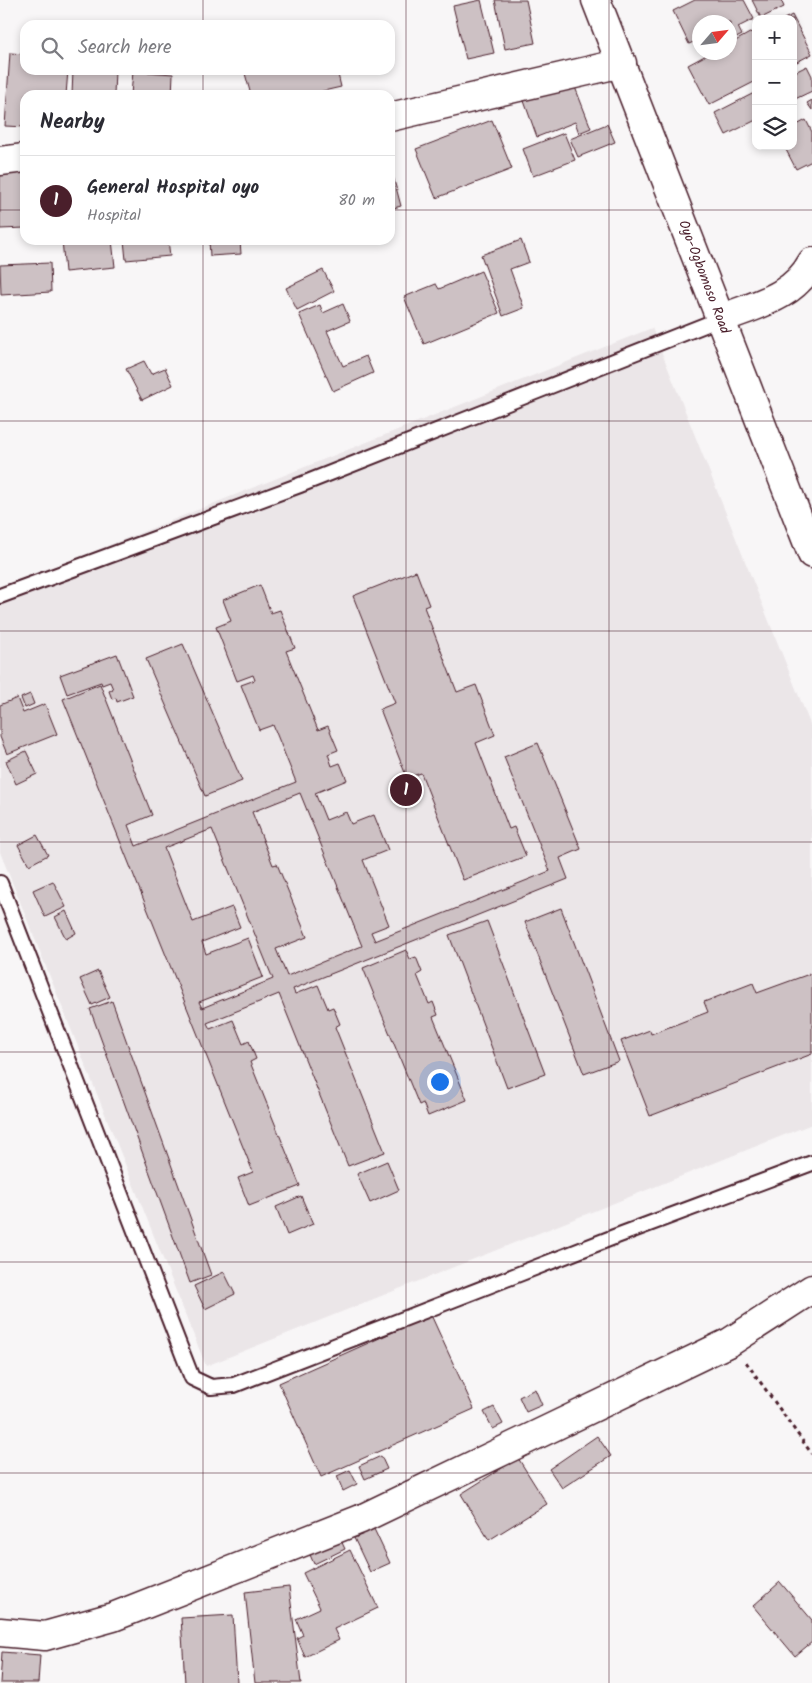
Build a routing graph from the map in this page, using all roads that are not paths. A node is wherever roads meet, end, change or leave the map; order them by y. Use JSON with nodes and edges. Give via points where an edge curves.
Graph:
{"nodes":[{"id":1,"x":596,"y":0,"type":"edge"},
{"id":2,"x":622,"y":63,"type":"junction"},
{"id":3,"x":395,"y":116,"type":"edge"},
{"id":4,"x":20,"y":159,"type":"edge"},
{"id":5,"x":0,"y":161,"type":"edge"},
{"id":6,"x":812,"y":262,"type":"edge"},
{"id":7,"x":720,"y":319,"type":"junction"},
{"id":8,"x":812,"y":554,"type":"edge"},
{"id":9,"x":0,"y":596,"type":"edge"},
{"id":10,"x":0,"y":883,"type":"edge"},
{"id":11,"x":812,"y":1163,"type":"edge"},
{"id":12,"x":812,"y":1289,"type":"edge"},
{"id":13,"x":0,"y":1632,"type":"edge"}],
"edges":[{"from":1,"to":2,"type":"main road","name":"Oyo-Ogbomoso Road"},
{"from":2,"to":3,"type":"main road"},
{"from":2,"to":7,"type":"main road","name":"Oyo-Ogbomoso Road"},
{"from":4,"to":5,"type":"main road"},
{"from":6,"to":7,"type":"main road","via":[[795,286]]},
{"from":7,"to":8,"type":"main road","name":"Oyo-Ogbomoso Road"},
{"from":7,"to":9,"type":"lane","via":[[300,484]]},
{"from":10,"to":11,"type":"lane","via":[[192,1378],[211,1387],[234,1385]]},
{"from":12,"to":13,"type":"main road","via":[[730,1342],[352,1522],[113,1617],[44,1636]]}]}
